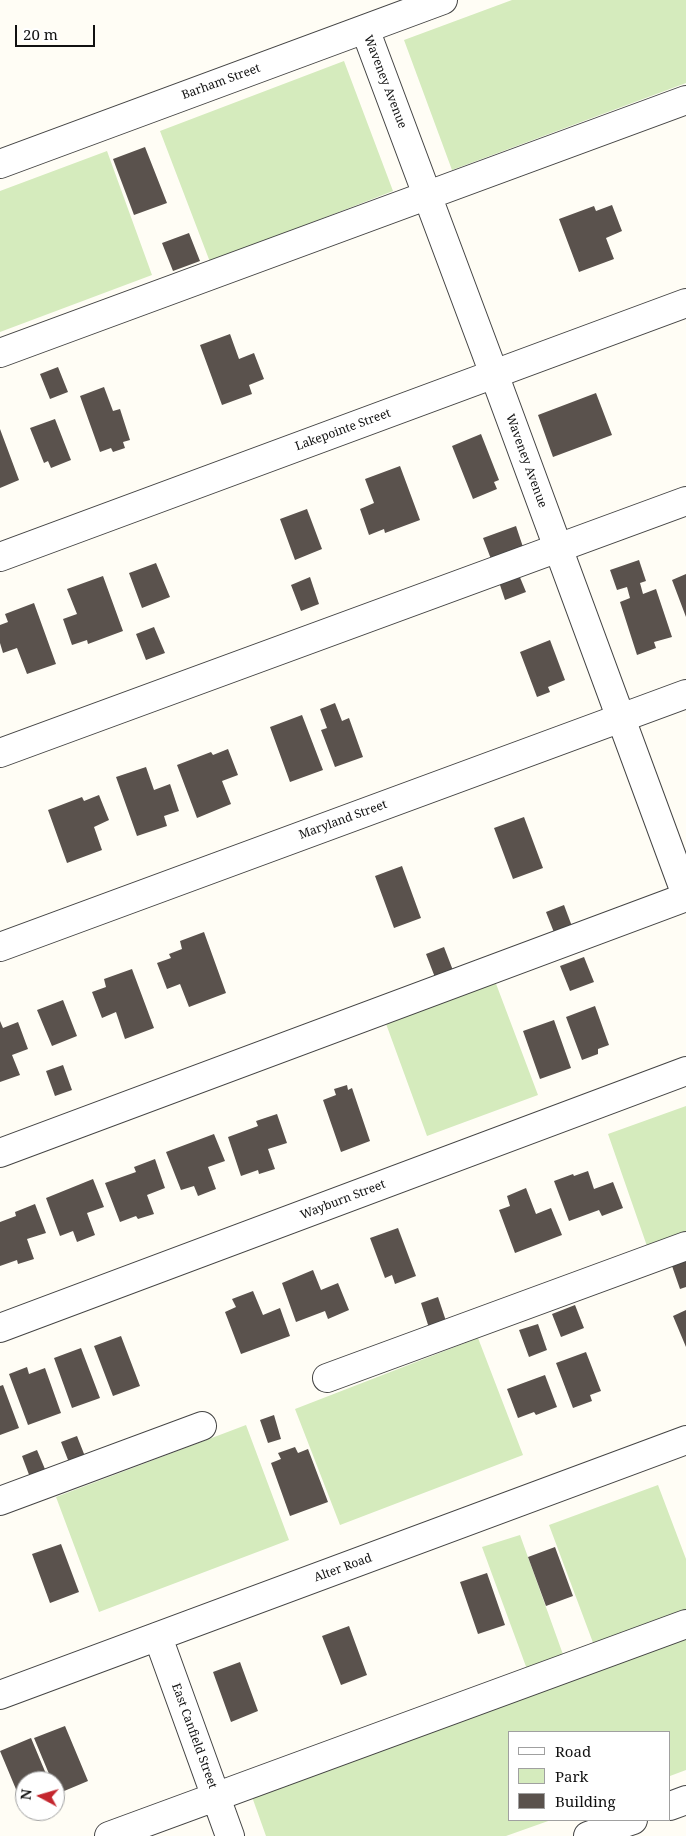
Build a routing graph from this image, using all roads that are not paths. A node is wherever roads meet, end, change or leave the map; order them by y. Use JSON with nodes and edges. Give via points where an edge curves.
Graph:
{"nodes":[{"id":1,"x":443,"y":0,"type":"edge"},
{"id":2,"x":405,"y":7,"type":"edge"},
{"id":3,"x":365,"y":29,"type":"junction"},
{"id":4,"x":686,"y":100,"type":"edge"},
{"id":5,"x":0,"y":164,"type":"edge"},
{"id":6,"x":428,"y":196,"type":"junction"},
{"id":7,"x":686,"y":303,"type":"edge"},
{"id":8,"x":0,"y":353,"type":"edge"},
{"id":9,"x":494,"y":374,"type":"junction"},
{"id":10,"x":686,"y":501,"type":"edge"},
{"id":11,"x":558,"y":549,"type":"junction"},
{"id":12,"x":0,"y":558,"type":"edge"},
{"id":13,"x":686,"y":694,"type":"edge"},
{"id":14,"x":620,"y":718,"type":"junction"},
{"id":15,"x":0,"y":753,"type":"edge"},
{"id":16,"x":686,"y":896,"type":"edge"},
{"id":17,"x":0,"y":947,"type":"edge"},
{"id":18,"x":686,"y":1072,"type":"edge"},
{"id":19,"x":0,"y":1153,"type":"edge"},
{"id":20,"x":686,"y":1246,"type":"edge"},
{"id":21,"x":0,"y":1328,"type":"edge"},
{"id":22,"x":327,"y":1378,"type":"dead end"},
{"id":23,"x":202,"y":1426,"type":"dead end"},
{"id":24,"x":686,"y":1440,"type":"edge"},
{"id":25,"x":0,"y":1500,"type":"edge"},
{"id":26,"x":686,"y":1624,"type":"edge"},
{"id":27,"x":158,"y":1636,"type":"junction"},
{"id":28,"x":0,"y":1695,"type":"edge"},
{"id":29,"x":216,"y":1797,"type":"junction"},
{"id":30,"x":686,"y":1800,"type":"edge"},
{"id":31,"x":671,"y":1806,"type":"edge"},
{"id":32,"x":630,"y":1821,"type":"edge"},
{"id":33,"x":109,"y":1836,"type":"edge"},
{"id":34,"x":230,"y":1836,"type":"edge"},
{"id":35,"x":588,"y":1836,"type":"edge"}],
"edges":[{"from":1,"to":2,"type":"street","name":"Barham Street"},
{"from":2,"to":3,"type":"street","name":"Barham Street"},
{"from":3,"to":5,"type":"street","name":"Barham Street"},
{"from":3,"to":6,"type":"street","name":"Waveney Avenue"},
{"from":4,"to":6,"type":"street"},
{"from":6,"to":8,"type":"street"},
{"from":6,"to":9,"type":"street","name":"Waveney Avenue"},
{"from":7,"to":9,"type":"street","name":"Lakepointe Street"},
{"from":9,"to":11,"type":"street","name":"Waveney Avenue"},
{"from":9,"to":12,"type":"street","name":"Lakepointe Street"},
{"from":10,"to":11,"type":"street"},
{"from":11,"to":14,"type":"street","name":"Waveney Avenue"},
{"from":11,"to":15,"type":"street"},
{"from":13,"to":14,"type":"street","name":"Maryland Street"},
{"from":14,"to":16,"type":"street","name":"Waveney Avenue"},
{"from":14,"to":17,"type":"street","name":"Maryland Street"},
{"from":16,"to":19,"type":"street"},
{"from":18,"to":21,"type":"street","name":"Wayburn Street"},
{"from":20,"to":22,"type":"street"},
{"from":23,"to":25,"type":"street"},
{"from":24,"to":27,"type":"street","name":"Alter Road"},
{"from":26,"to":29,"type":"street"},
{"from":27,"to":28,"type":"street","name":"Alter Road"},
{"from":27,"to":29,"type":"street","name":"East Canfield Street"},
{"from":29,"to":33,"type":"street"},
{"from":29,"to":34,"type":"street","name":"East Canfield Street"},
{"from":30,"to":31,"type":"street"},
{"from":32,"to":35,"type":"street"}]}
